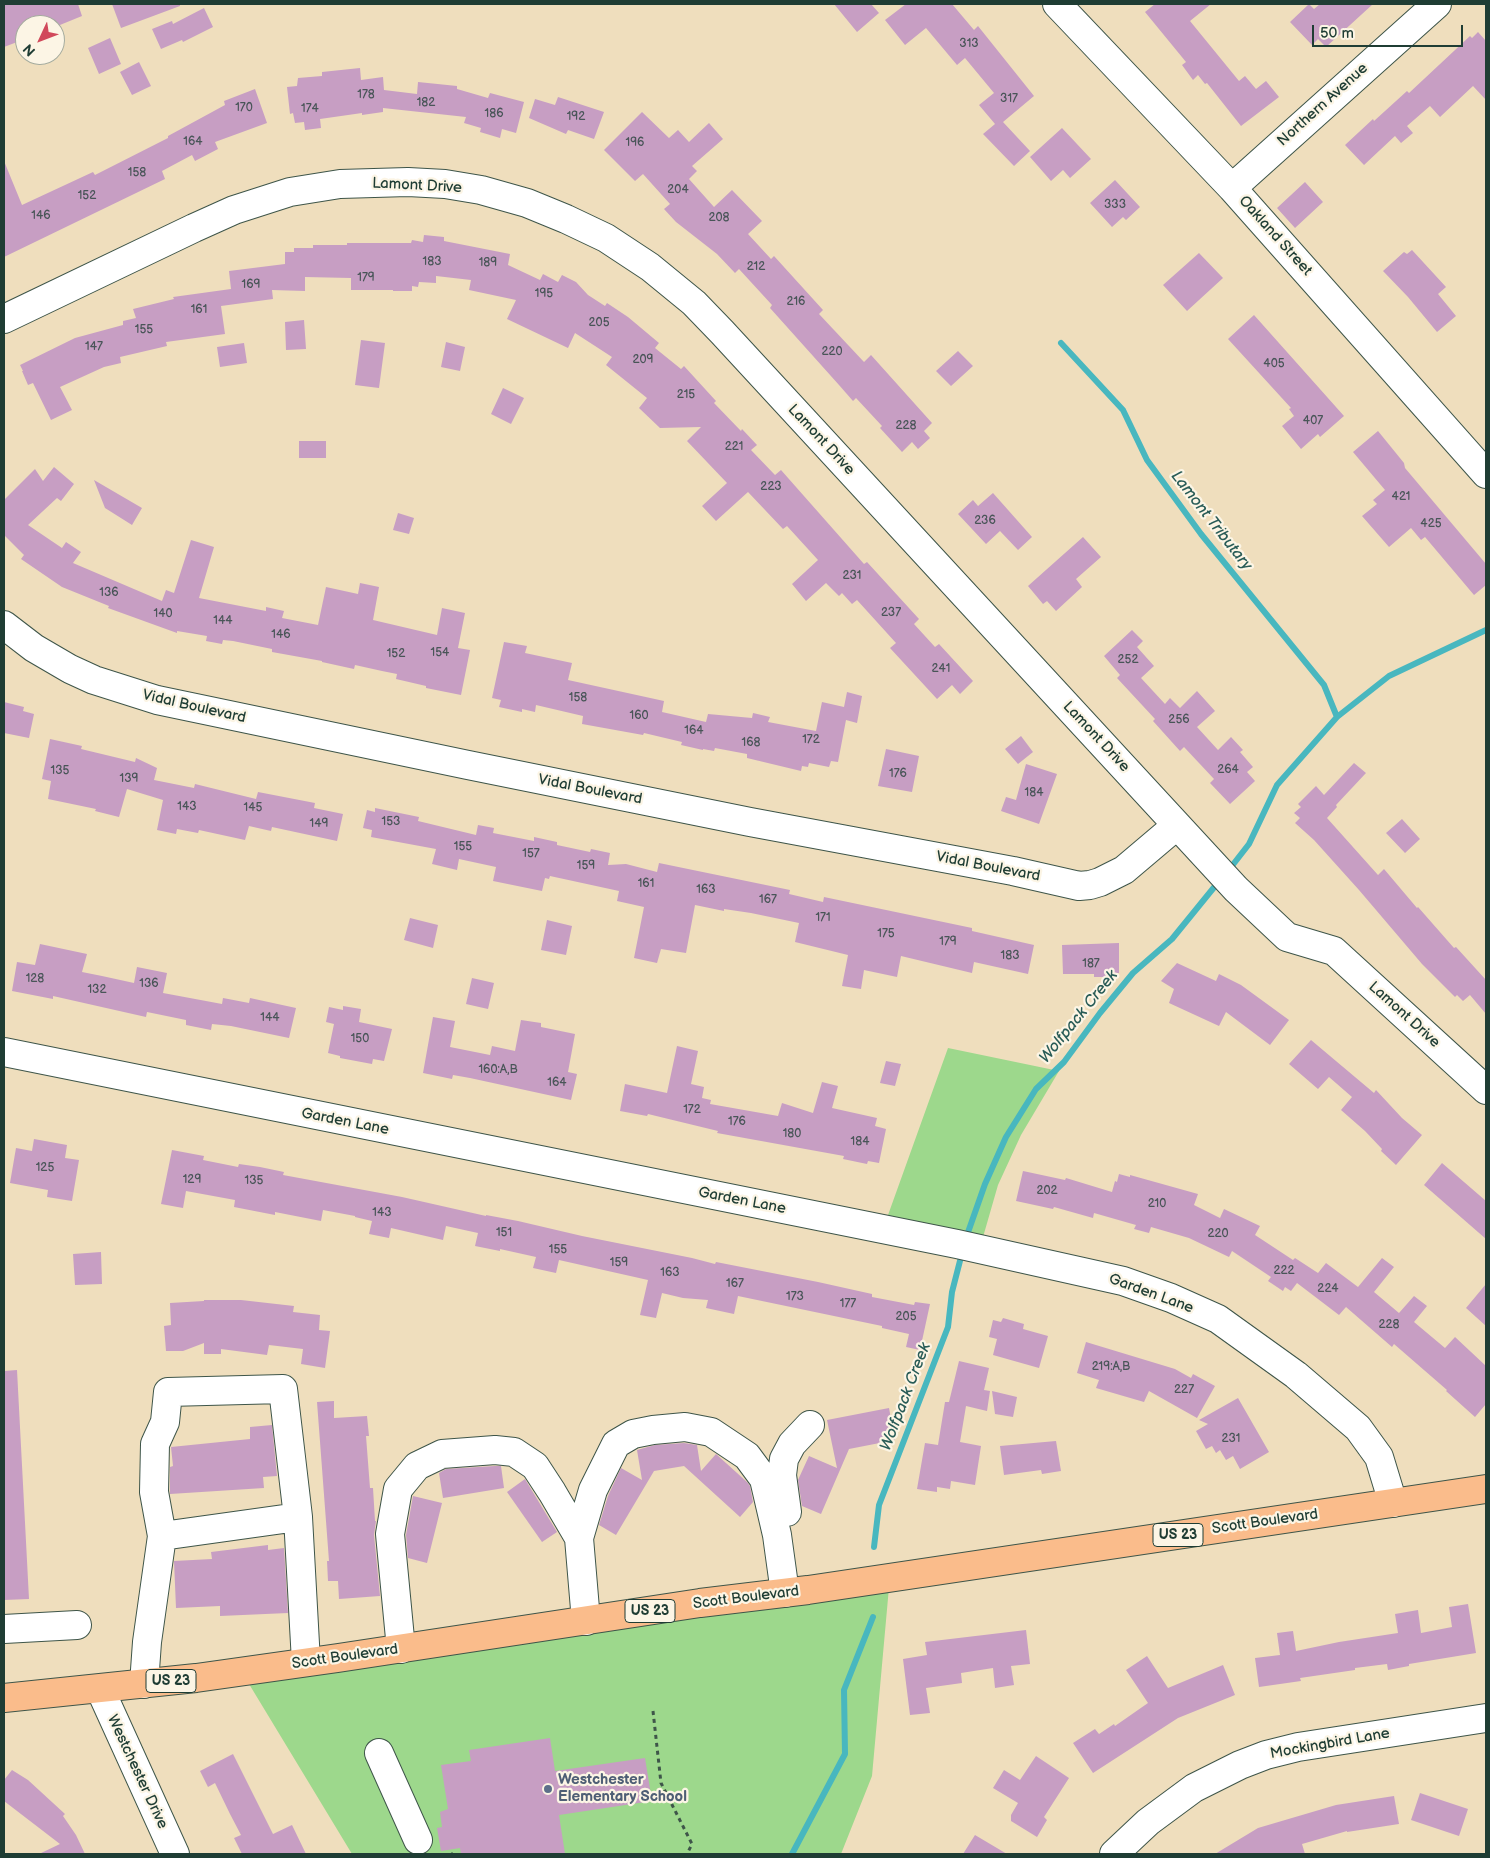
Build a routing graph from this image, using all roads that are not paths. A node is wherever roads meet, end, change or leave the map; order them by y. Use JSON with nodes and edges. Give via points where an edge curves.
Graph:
{"nodes":[{"id":1,"x":1057,"y":4,"type":"edge"},
{"id":2,"x":1437,"y":4,"type":"edge"},
{"id":3,"x":1232,"y":188,"type":"junction"},
{"id":4,"x":4,"y":319,"type":"edge"},
{"id":5,"x":1486,"y":474,"type":"edge"},
{"id":6,"x":4,"y":625,"type":"edge"},
{"id":7,"x":1176,"y":826,"type":"junction"},
{"id":8,"x":4,"y":1052,"type":"edge"},
{"id":9,"x":1486,"y":1090,"type":"edge"},
{"id":10,"x":810,"y":1425,"type":"dead end"},
{"id":11,"x":1486,"y":1489,"type":"edge"},
{"id":12,"x":1393,"y":1503,"type":"junction"},
{"id":13,"x":298,"y":1517,"type":"junction"},
{"id":14,"x":777,"y":1535,"type":"junction"},
{"id":15,"x":162,"y":1536,"type":"junction"},
{"id":16,"x":579,"y":1538,"type":"junction"},
{"id":17,"x":786,"y":1593,"type":"junction"},
{"id":18,"x":586,"y":1621,"type":"junction"},
{"id":19,"x":77,"y":1625,"type":"dead end"},
{"id":20,"x":4,"y":1629,"type":"edge"},
{"id":21,"x":401,"y":1649,"type":"junction"},
{"id":22,"x":306,"y":1662,"type":"junction"},
{"id":23,"x":144,"y":1684,"type":"junction"},
{"id":24,"x":100,"y":1689,"type":"junction"},
{"id":25,"x":4,"y":1698,"type":"edge"},
{"id":26,"x":1486,"y":1718,"type":"edge"},
{"id":27,"x":378,"y":1753,"type":"dead end"},
{"id":28,"x":418,"y":1840,"type":"dead end"},
{"id":29,"x":175,"y":1854,"type":"edge"},
{"id":30,"x":1114,"y":1854,"type":"edge"}],
"edges":[{"from":1,"to":3,"type":"street","name":"Oakland Street"},
{"from":2,"to":3,"type":"street","name":"Northern Avenue"},
{"from":3,"to":5,"type":"street","name":"Oakland Street"},
{"from":4,"to":7,"type":"street","name":"Lamont Drive","via":[[234,210],[290,192],[340,184],[445,184],[505,196],[566,219],[630,252],[694,303]]},
{"from":6,"to":7,"type":"street","name":"Vidal Boulevard","via":[[70,669],[157,700],[1079,886],[1100,882],[1124,870]]},
{"from":7,"to":9,"type":"street","name":"Lamont Drive","via":[[1236,889],[1288,937],[1334,951]]},
{"from":8,"to":12,"type":"street","name":"Garden Lane","via":[[1123,1281],[1218,1319],[1296,1375],[1358,1428],[1379,1457]]},
{"from":10,"to":14,"type":"street","via":[[792,1444],[784,1459],[782,1475],[788,1516]]},
{"from":11,"to":12,"type":"highway","name":"Scott Boulevard","number":"US 23"},
{"from":12,"to":17,"type":"highway","name":"Scott Boulevard","number":"US 23"},
{"from":13,"to":15,"type":"street"},
{"from":13,"to":15,"type":"street","via":[[283,1390],[168,1392],[165,1422],[156,1444],[154,1492]]},
{"from":13,"to":22,"type":"street"},
{"from":14,"to":16,"type":"street","via":[[764,1479],[747,1456],[711,1432],[685,1427],[633,1434],[616,1444],[592,1490]]},
{"from":14,"to":17,"type":"street"},
{"from":15,"to":23,"type":"street"},
{"from":16,"to":18,"type":"street"},
{"from":16,"to":21,"type":"street","via":[[535,1466],[514,1452],[495,1450],[442,1454],[417,1466],[398,1489],[390,1534]]},
{"from":17,"to":18,"type":"highway","name":"Scott Boulevard","number":"US 23"},
{"from":18,"to":21,"type":"highway","name":"Scott Boulevard","number":"US 23"},
{"from":19,"to":20,"type":"street"},
{"from":21,"to":22,"type":"highway","name":"Scott Boulevard","number":"US 23"},
{"from":22,"to":23,"type":"highway","name":"Scott Boulevard","number":"US 23"},
{"from":23,"to":24,"type":"highway","name":"Scott Boulevard","number":"US 23"},
{"from":24,"to":25,"type":"highway","name":"Scott Boulevard","number":"US 23"},
{"from":24,"to":29,"type":"street","name":"Westchester Drive"},
{"from":26,"to":30,"type":"street","name":"Mockingbird Lane","via":[[1298,1747],[1266,1755],[1194,1788],[1148,1822]]},
{"from":27,"to":28,"type":"street"}]}
